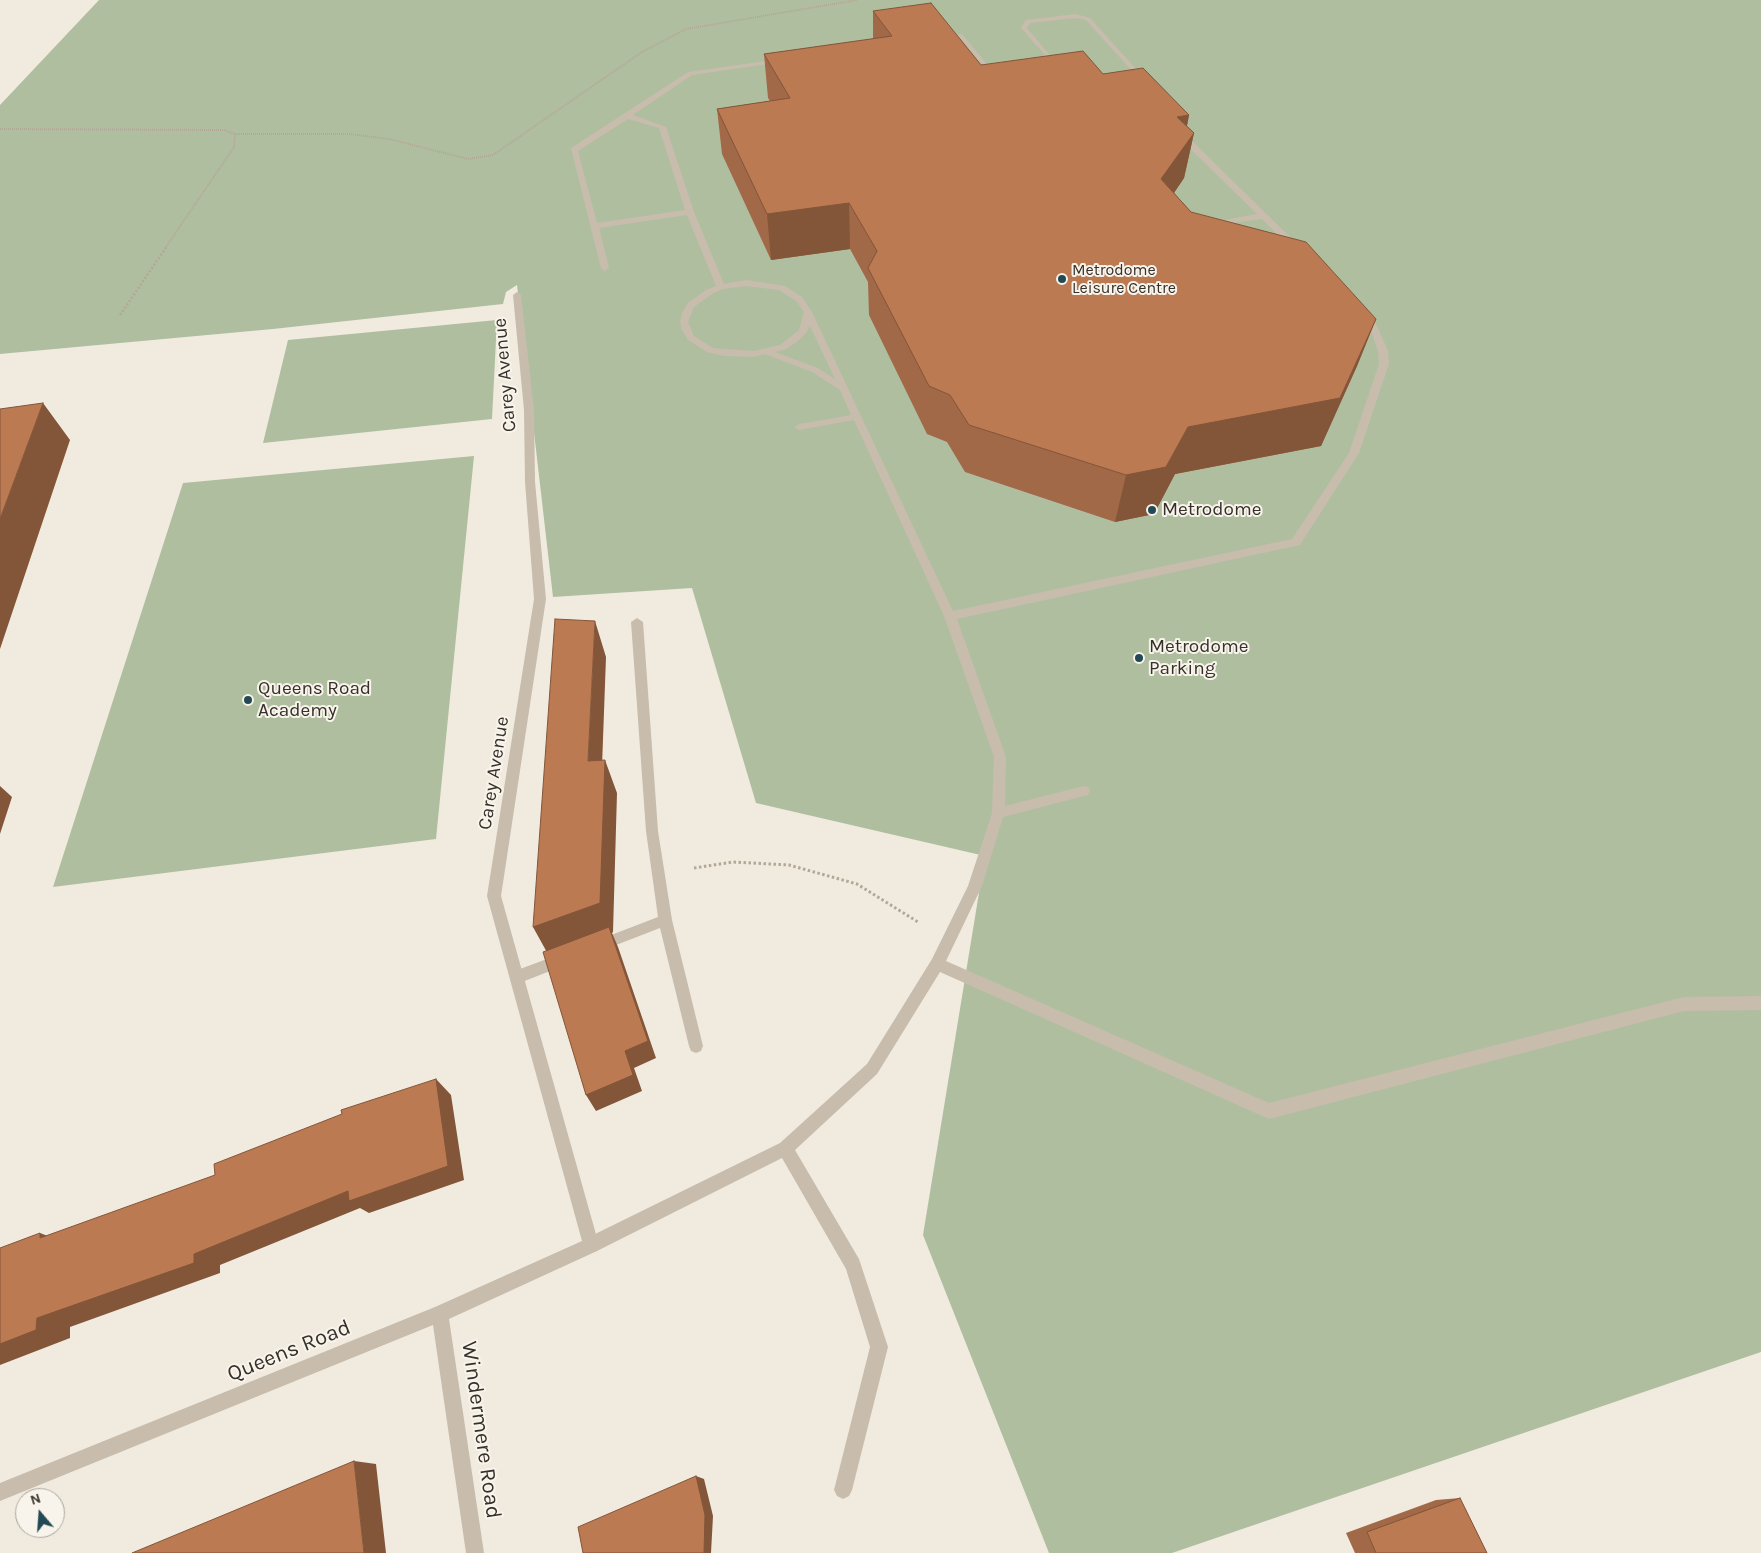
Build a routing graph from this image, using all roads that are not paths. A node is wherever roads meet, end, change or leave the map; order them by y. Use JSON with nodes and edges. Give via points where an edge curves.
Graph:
{"nodes":[{"id":1,"x":932,"y":40,"type":"edge"},
{"id":2,"x":787,"y":60,"type":"edge"},
{"id":3,"x":1066,"y":78,"type":"edge"},
{"id":4,"x":998,"y":80,"type":"edge"},
{"id":5,"x":1141,"y":88,"type":"edge"},
{"id":6,"x":627,"y":116,"type":"junction"},
{"id":7,"x":1172,"y":127,"type":"edge"},
{"id":8,"x":690,"y":212,"type":"junction"},
{"id":9,"x":1263,"y":216,"type":"junction"},
{"id":10,"x":1208,"y":225,"type":"edge"},
{"id":11,"x":594,"y":226,"type":"junction"},
{"id":12,"x":1305,"y":256,"type":"edge"},
{"id":13,"x":605,"y":268,"type":"dead end"},
{"id":14,"x":721,"y":287,"type":"junction"},
{"id":15,"x":517,"y":295,"type":"dead end"},
{"id":16,"x":1354,"y":303,"type":"edge"},
{"id":17,"x":808,"y":312,"type":"junction"},
{"id":18,"x":768,"y":352,"type":"junction"},
{"id":19,"x":842,"y":388,"type":"junction"},
{"id":20,"x":856,"y":417,"type":"junction"},
{"id":21,"x":798,"y":427,"type":"dead end"},
{"id":22,"x":950,"y":616,"type":"junction"},
{"id":23,"x":637,"y":622,"type":"dead end"},
{"id":24,"x":1084,"y":791,"type":"dead end"},
{"id":25,"x":998,"y":813,"type":"junction"},
{"id":26,"x":665,"y":920,"type":"junction"},
{"id":27,"x":937,"y":964,"type":"junction"},
{"id":28,"x":517,"y":977,"type":"junction"},
{"id":29,"x":1761,"y":1004,"type":"edge"},
{"id":30,"x":696,"y":1046,"type":"dead end"},
{"id":31,"x":785,"y":1148,"type":"junction"},
{"id":32,"x":591,"y":1245,"type":"junction"},
{"id":33,"x":440,"y":1314,"type":"junction"},
{"id":34,"x":843,"y":1490,"type":"dead end"},
{"id":35,"x":0,"y":1492,"type":"edge"},
{"id":36,"x":475,"y":1553,"type":"edge"}],
"edges":[{"from":1,"to":4,"type":"street","via":[[962,36]]},
{"from":2,"to":6,"type":"street","via":[[690,73]]},
{"from":3,"to":5,"type":"street","via":[[1024,28],[1028,21],[1076,16],[1088,19],[1146,82]]},
{"from":6,"to":8,"type":"street","via":[[662,127]]},
{"from":6,"to":11,"type":"street","via":[[574,150]]},
{"from":7,"to":9,"type":"street"},
{"from":8,"to":11,"type":"street"},
{"from":8,"to":14,"type":"street"},
{"from":9,"to":10,"type":"street"},
{"from":9,"to":12,"type":"street"},
{"from":11,"to":13,"type":"street"},
{"from":14,"to":17,"type":"street","via":[[746,283],[782,288],[799,299]]},
{"from":14,"to":18,"type":"street","via":[[699,298],[686,313],[684,322],[691,338],[710,350],[724,353]]},
{"from":15,"to":28,"type":"street","name":"Carey Avenue","via":[[529,410],[530,482],[540,599],[494,896]]},
{"from":16,"to":22,"type":"street","via":[[1374,328],[1383,351],[1384,364],[1354,453],[1296,542]]},
{"from":17,"to":18,"type":"street","via":[[808,322],[803,331],[794,340]]},
{"from":17,"to":19,"type":"street"},
{"from":18,"to":19,"type":"street","via":[[815,370]]},
{"from":19,"to":20,"type":"street"},
{"from":20,"to":21,"type":"street"},
{"from":20,"to":22,"type":"street"},
{"from":22,"to":25,"type":"street","via":[[1000,757]]},
{"from":23,"to":26,"type":"street","via":[[652,831]]},
{"from":24,"to":25,"type":"street"},
{"from":25,"to":27,"type":"street","via":[[976,886]]},
{"from":26,"to":28,"type":"street"},
{"from":26,"to":30,"type":"street"},
{"from":27,"to":29,"type":"street","via":[[1269,1111],[1684,1004]]},
{"from":27,"to":31,"type":"street","via":[[872,1069]]},
{"from":28,"to":32,"type":"street","name":"Carey Avenue"},
{"from":31,"to":32,"type":"street"},
{"from":31,"to":34,"type":"street","via":[[853,1264],[879,1347]]},
{"from":32,"to":33,"type":"street","name":"Queens Road"},
{"from":33,"to":35,"type":"street","name":"Queens Road"},
{"from":33,"to":36,"type":"street","name":"Windermere Road"}]}
